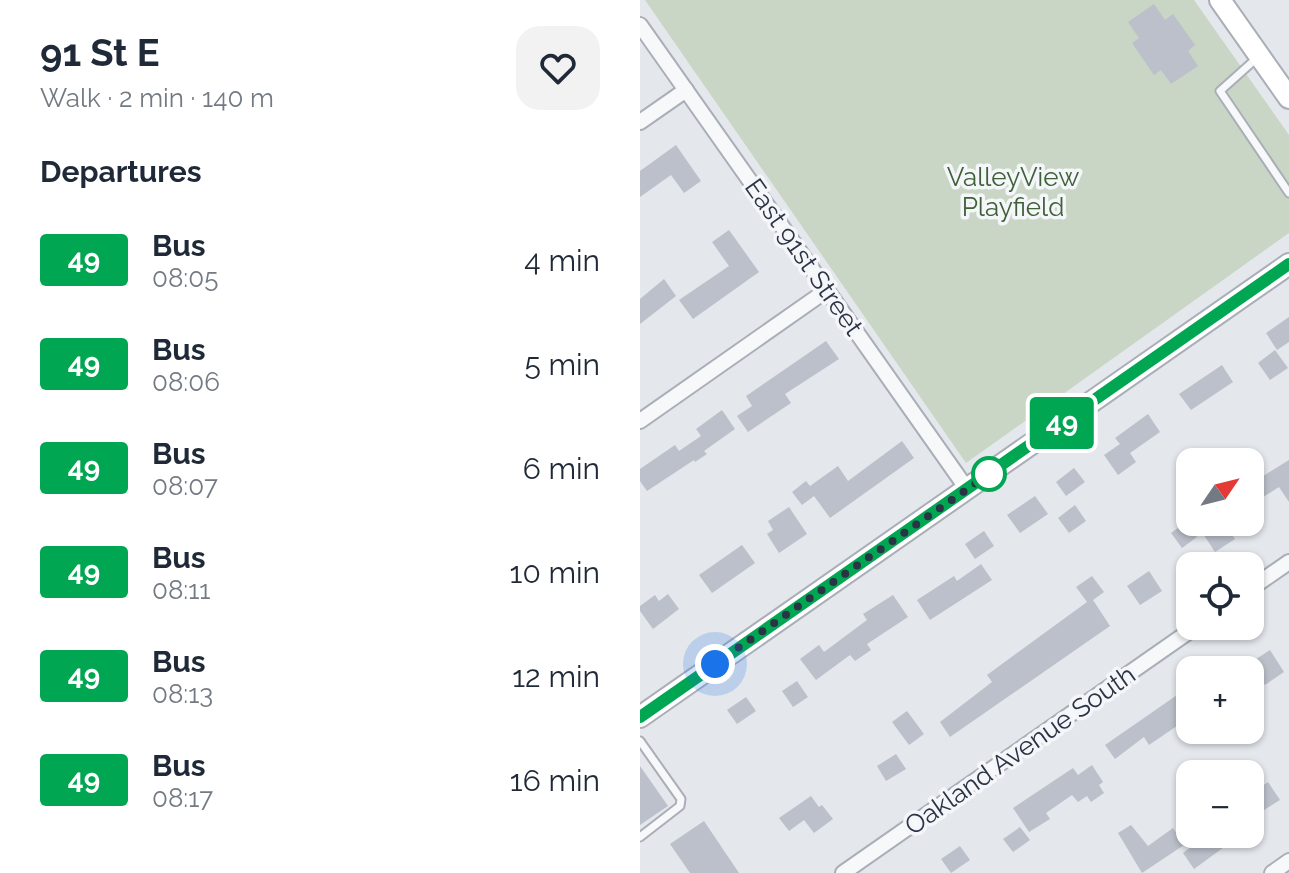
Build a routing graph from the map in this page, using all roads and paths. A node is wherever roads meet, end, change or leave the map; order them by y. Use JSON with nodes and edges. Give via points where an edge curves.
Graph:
{"nodes":[{"id":1,"x":1220,"y":0,"type":"edge"},
{"id":2,"x":640,"y":25,"type":"edge"},
{"id":3,"x":1260,"y":56,"type":"junction"},
{"id":4,"x":686,"y":90,"type":"junction"},
{"id":5,"x":1289,"y":98,"type":"edge"},
{"id":6,"x":640,"y":122,"type":"edge"},
{"id":7,"x":1289,"y":193,"type":"edge"},
{"id":8,"x":1289,"y":264,"type":"edge"},
{"id":9,"x":827,"y":290,"type":"junction"},
{"id":10,"x":640,"y":421,"type":"edge"},
{"id":11,"x":967,"y":489,"type":"junction"},
{"id":12,"x":1289,"y":562,"type":"edge"},
{"id":13,"x":1264,"y":579,"type":"edge"},
{"id":14,"x":1177,"y":640,"type":"edge"},
{"id":15,"x":640,"y":717,"type":"edge"},
{"id":16,"x":640,"y":741,"type":"edge"},
{"id":17,"x":640,"y":837,"type":"edge"},
{"id":18,"x":1289,"y":861,"type":"edge"},
{"id":19,"x":843,"y":873,"type":"edge"},
{"id":20,"x":1272,"y":873,"type":"edge"}],
"edges":[{"from":1,"to":3,"type":"main road"},
{"from":2,"to":4,"type":"street","name":"East 91st Street"},
{"from":3,"to":5,"type":"main road"},
{"from":3,"to":7,"type":"lane","via":[[1220,91]]},
{"from":4,"to":6,"type":"street"},
{"from":4,"to":9,"type":"street","name":"East 91st Street"},
{"from":8,"to":11,"type":"main road"},
{"from":9,"to":10,"type":"street"},
{"from":9,"to":11,"type":"street","name":"East 91st Street"},
{"from":11,"to":15,"type":"main road"},
{"from":12,"to":13,"type":"street"},
{"from":14,"to":19,"type":"street","name":"Oakland Avenue South"},
{"from":16,"to":17,"type":"lane","via":[[681,799],[680,806]]},
{"from":18,"to":20,"type":"street"}]}
